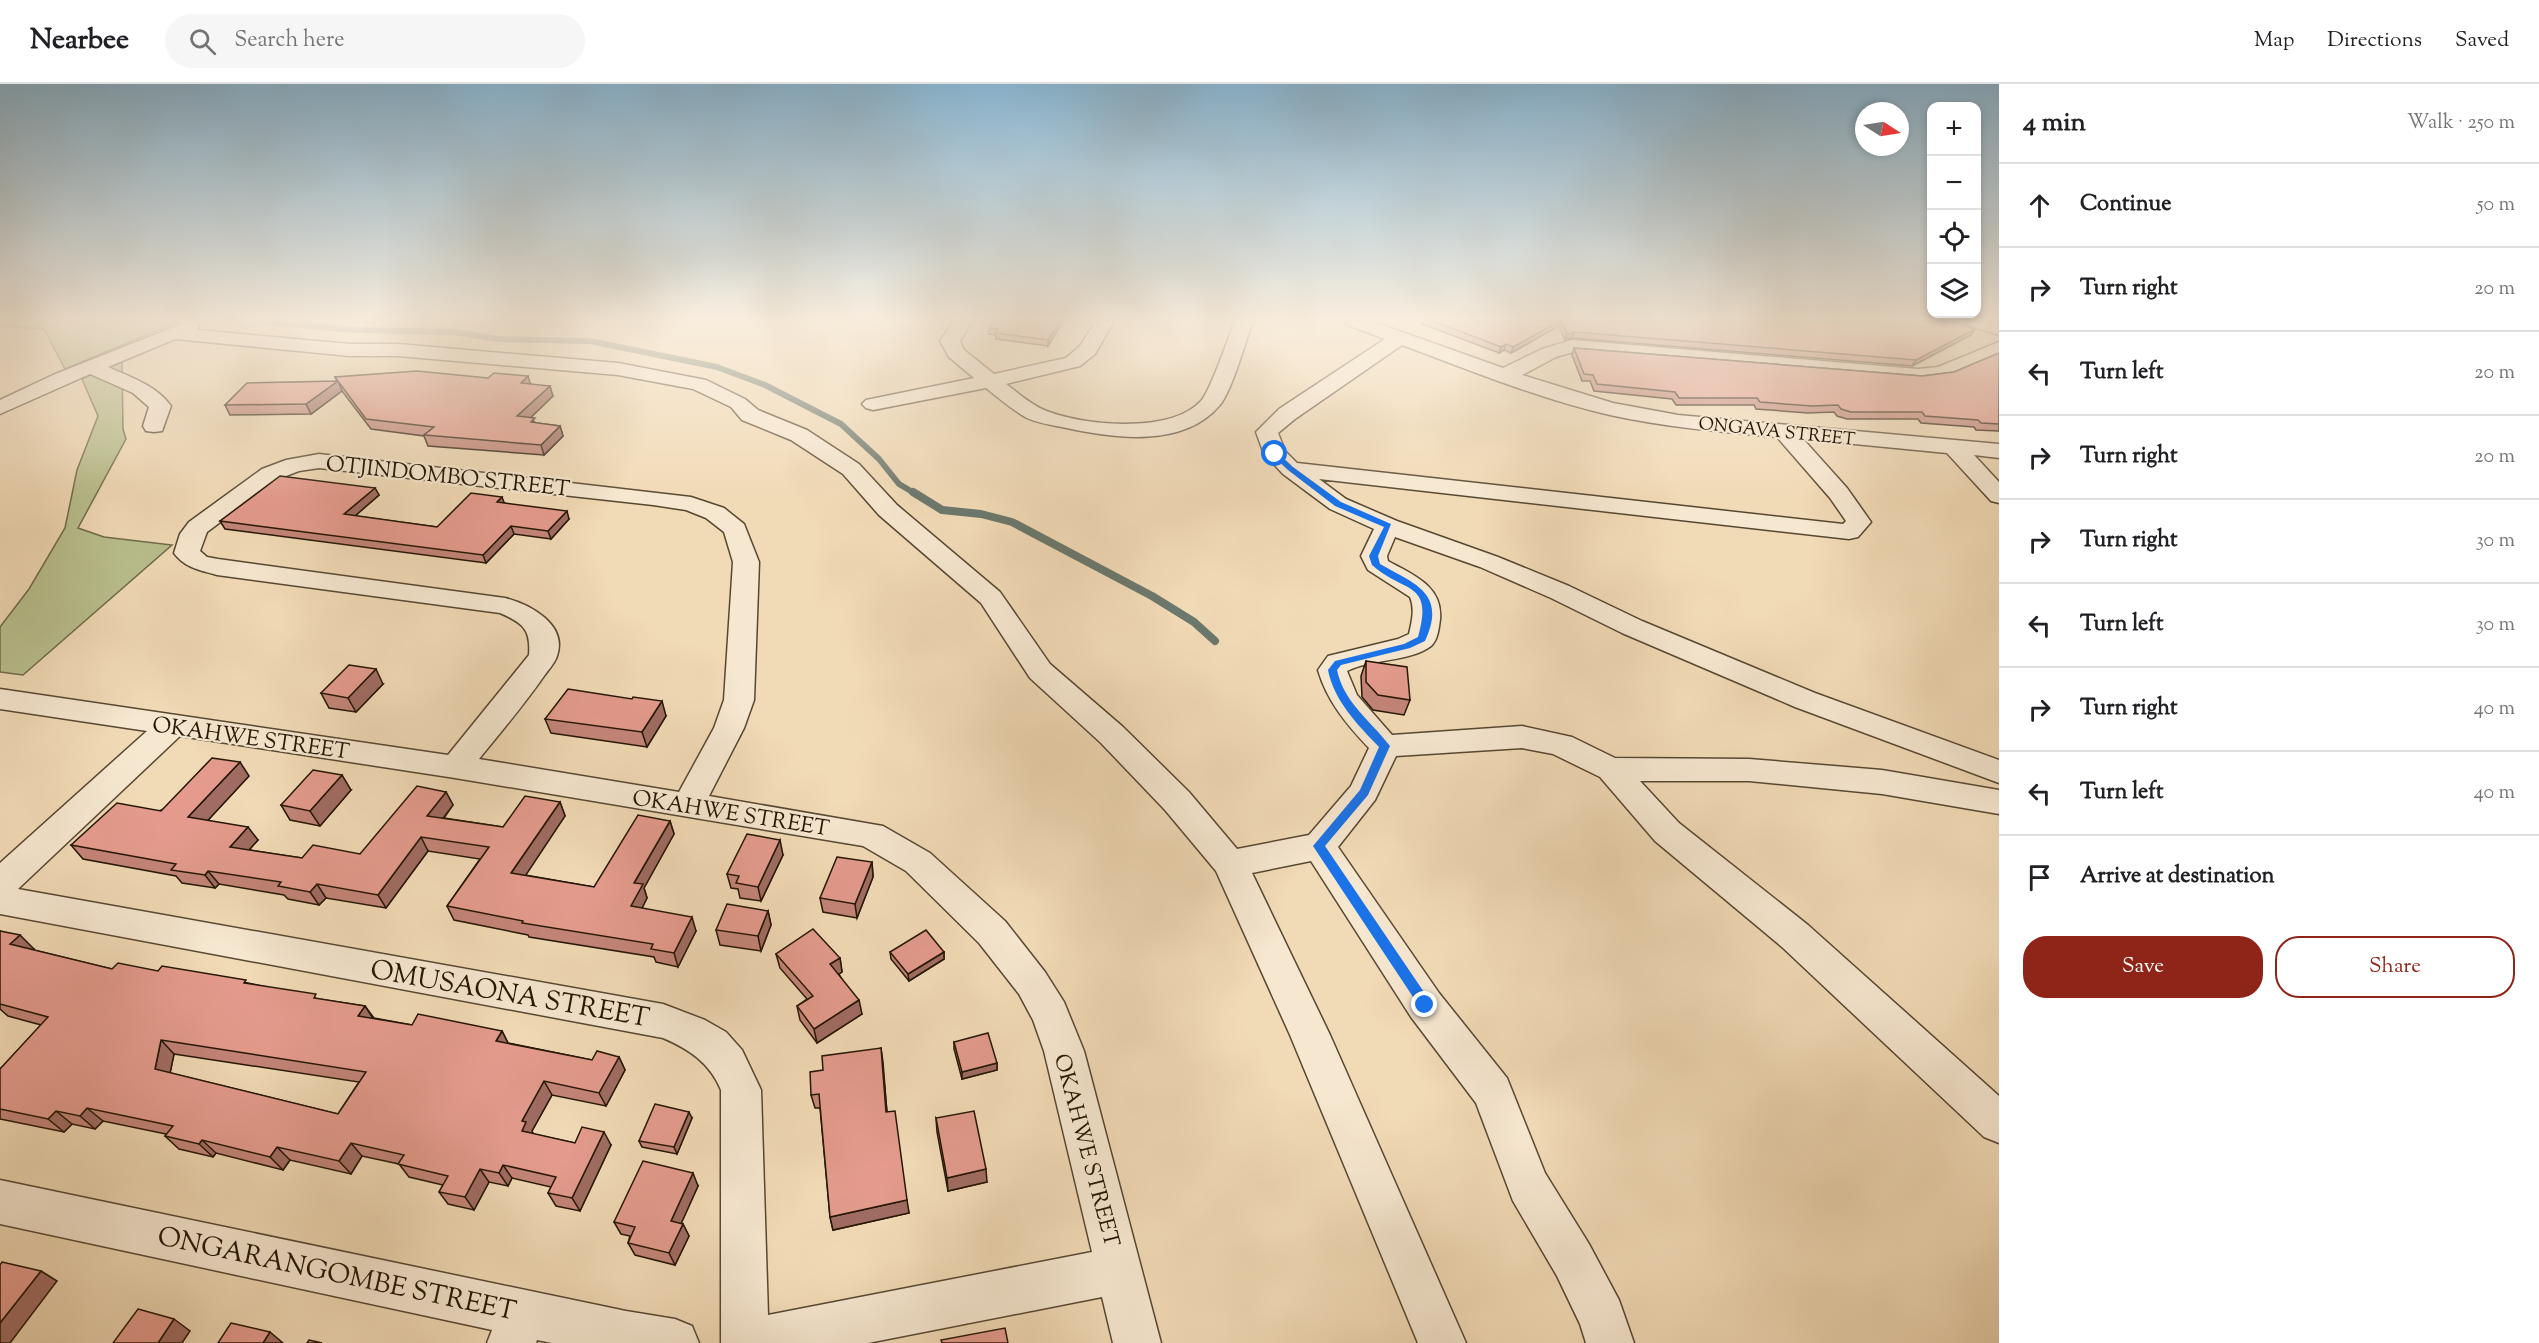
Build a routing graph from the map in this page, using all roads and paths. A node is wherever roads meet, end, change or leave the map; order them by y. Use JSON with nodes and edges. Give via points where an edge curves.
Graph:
{"nodes":[{"id":1,"x":58,"y":380,"type":"edge"},
{"id":2,"x":121,"y":380,"type":"edge"},
{"id":3,"x":676,"y":380,"type":"edge"},
{"id":4,"x":998,"y":380,"type":"edge"},
{"id":5,"x":1221,"y":380,"type":"edge"},
{"id":6,"x":1328,"y":380,"type":"edge"},
{"id":7,"x":1520,"y":380,"type":"edge"},
{"id":8,"x":993,"y":381,"type":"junction"},
{"id":9,"x":873,"y":404,"type":"dead end"},
{"id":10,"x":0,"y":408,"type":"edge"},
{"id":11,"x":154,"y":426,"type":"dead end"},
{"id":12,"x":1785,"y":432,"type":"junction"},
{"id":13,"x":1955,"y":448,"type":"junction"},
{"id":14,"x":1999,"y":451,"type":"edge"},
{"id":15,"x":1291,"y":469,"type":"junction"},
{"id":16,"x":1999,"y":496,"type":"edge"},
{"id":17,"x":1388,"y":526,"type":"junction"},
{"id":18,"x":0,"y":699,"type":"edge"},
{"id":19,"x":172,"y":726,"type":"junction"},
{"id":20,"x":1385,"y":746,"type":"junction"},
{"id":21,"x":455,"y":767,"type":"junction"},
{"id":22,"x":1611,"y":769,"type":"junction"},
{"id":23,"x":1999,"y":772,"type":"edge"},
{"id":24,"x":1999,"y":802,"type":"edge"},
{"id":25,"x":688,"y":805,"type":"junction"},
{"id":26,"x":1319,"y":846,"type":"junction"},
{"id":27,"x":1230,"y":864,"type":"junction"},
{"id":28,"x":0,"y":884,"type":"edge"},
{"id":29,"x":0,"y":900,"type":"edge"},
{"id":30,"x":1999,"y":1123,"type":"edge"},
{"id":31,"x":0,"y":1202,"type":"edge"},
{"id":32,"x":1120,"y":1270,"type":"junction"},
{"id":33,"x":518,"y":1328,"type":"edge"},
{"id":34,"x":675,"y":1343,"type":"edge"},
{"id":35,"x":746,"y":1343,"type":"edge"},
{"id":36,"x":1137,"y":1343,"type":"edge"},
{"id":37,"x":1442,"y":1343,"type":"edge"},
{"id":38,"x":1610,"y":1343,"type":"edge"}],
"edges":[{"from":1,"to":10,"type":"street"},
{"from":2,"to":11,"type":"street","via":[[140,388],[160,405]]},
{"from":3,"to":27,"type":"street","via":[[699,384],[738,403],[750,415],[799,435],[851,469],[888,510],[991,598],[1040,671],[1112,735]]},
{"from":4,"to":8,"type":"street"},
{"from":5,"to":8,"type":"street","via":[[1207,410],[1193,419],[1123,431],[1033,413]]},
{"from":6,"to":15,"type":"street","via":[[1267,432],[1275,454]]},
{"from":7,"to":12,"type":"street","name":"ONGAVA STREET","via":[[1611,409],[1678,421]]},
{"from":8,"to":9,"type":"street"},
{"from":12,"to":13,"type":"street","name":"ONGAVA STREET"},
{"from":12,"to":15,"type":"street","via":[[1859,522],[1849,532]]},
{"from":13,"to":14,"type":"street","name":"ONGAVA STREET"},
{"from":13,"to":16,"type":"street"},
{"from":15,"to":17,"type":"street","via":[[1338,504]]},
{"from":17,"to":20,"type":"street","via":[[1374,561],[1425,597],[1428,617],[1422,639],[1338,663],[1332,670],[1360,720]]},
{"from":17,"to":23,"type":"street","via":[[1499,566],[1805,700]]},
{"from":18,"to":19,"type":"street","name":"OKAHWE STREET"},
{"from":19,"to":21,"type":"street","name":"OKAHWE STREET"},
{"from":19,"to":28,"type":"street"},
{"from":20,"to":22,"type":"street","via":[[1522,737],[1561,745]]},
{"from":20,"to":26,"type":"street","via":[[1364,792]]},
{"from":21,"to":25,"type":"street","name":"OKAHWE STREET"},
{"from":21,"to":25,"type":"street","name":"OTJINDOMBO STREET","via":[[543,656],[544,638],[525,614],[505,606],[217,567],[186,554],[192,534],[270,474],[319,460],[653,498],[691,504],[715,513],[735,529],[746,562],[739,700],[729,728]]},
{"from":22,"to":24,"type":"street","via":[[1749,770],[1882,782]]},
{"from":22,"to":30,"type":"street","via":[[1667,832],[1811,951]]},
{"from":25,"to":32,"type":"street","name":"OKAHWE STREET","via":[[871,835],[918,862],[992,932],[1032,983],[1050,1014],[1064,1051]]},
{"from":26,"to":27,"type":"street"},
{"from":26,"to":38,"type":"street","via":[[1425,1005],[1493,1092],[1528,1186],[1578,1270],[1602,1317]]},
{"from":27,"to":37,"type":"street","via":[[1310,1035]]},
{"from":29,"to":35,"type":"street","name":"OMUSAONA STREET","via":[[663,1021],[696,1032],[733,1067],[741,1090]]},
{"from":31,"to":33,"type":"street","name":"ONGARANGOMBE STREET"},
{"from":32,"to":35,"type":"street"},
{"from":32,"to":36,"type":"street","name":"OKAHWE STREET"},
{"from":33,"to":34,"type":"street","name":"ONGARANGOMBE STREET","via":[[626,1335]]}]}
